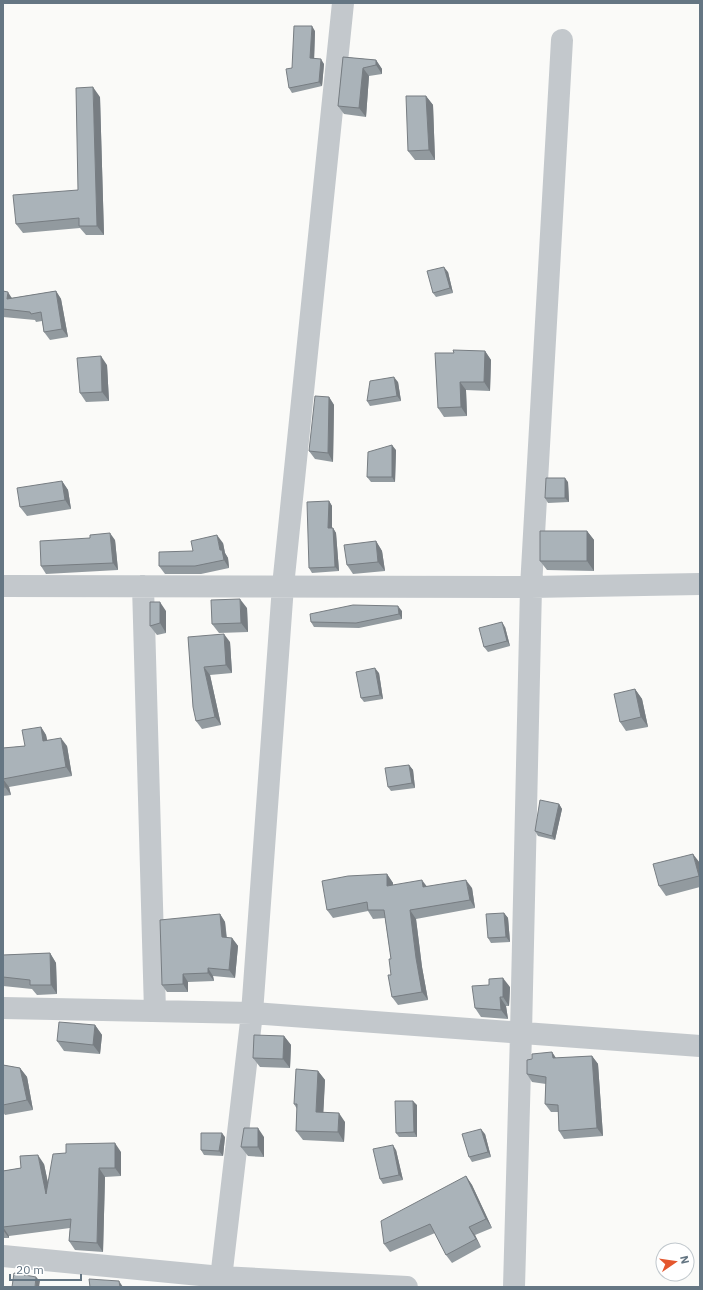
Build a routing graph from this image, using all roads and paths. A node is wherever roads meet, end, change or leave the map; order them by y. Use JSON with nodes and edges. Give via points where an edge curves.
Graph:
{"nodes":[{"id":1,"x":343,"y":3,"type":"edge"},
{"id":2,"x":562,"y":40,"type":"dead end"},
{"id":3,"x":700,"y":584,"type":"edge"},
{"id":4,"x":3,"y":586,"type":"edge"},
{"id":5,"x":143,"y":586,"type":"junction"},
{"id":6,"x":283,"y":586,"type":"junction"},
{"id":7,"x":531,"y":587,"type":"junction"},
{"id":8,"x":3,"y":1008,"type":"edge"},
{"id":9,"x":155,"y":1011,"type":"junction"},
{"id":10,"x":252,"y":1013,"type":"junction"},
{"id":11,"x":521,"y":1033,"type":"junction"},
{"id":12,"x":700,"y":1046,"type":"edge"},
{"id":13,"x":3,"y":1256,"type":"edge"},
{"id":14,"x":221,"y":1282,"type":"edge"},
{"id":15,"x":407,"y":1287,"type":"edge"},
{"id":16,"x":514,"y":1287,"type":"edge"}],
"edges":[{"from":1,"to":6,"type":"street"},
{"from":2,"to":7,"type":"street"},
{"from":3,"to":7,"type":"street"},
{"from":4,"to":5,"type":"street"},
{"from":5,"to":6,"type":"street"},
{"from":5,"to":9,"type":"street"},
{"from":6,"to":7,"type":"street"},
{"from":6,"to":10,"type":"street"},
{"from":7,"to":11,"type":"street"},
{"from":8,"to":9,"type":"street"},
{"from":9,"to":10,"type":"street"},
{"from":10,"to":11,"type":"street"},
{"from":10,"to":14,"type":"street"},
{"from":11,"to":12,"type":"street"},
{"from":11,"to":16,"type":"street"},
{"from":13,"to":14,"type":"street"},
{"from":14,"to":15,"type":"street"}]}
